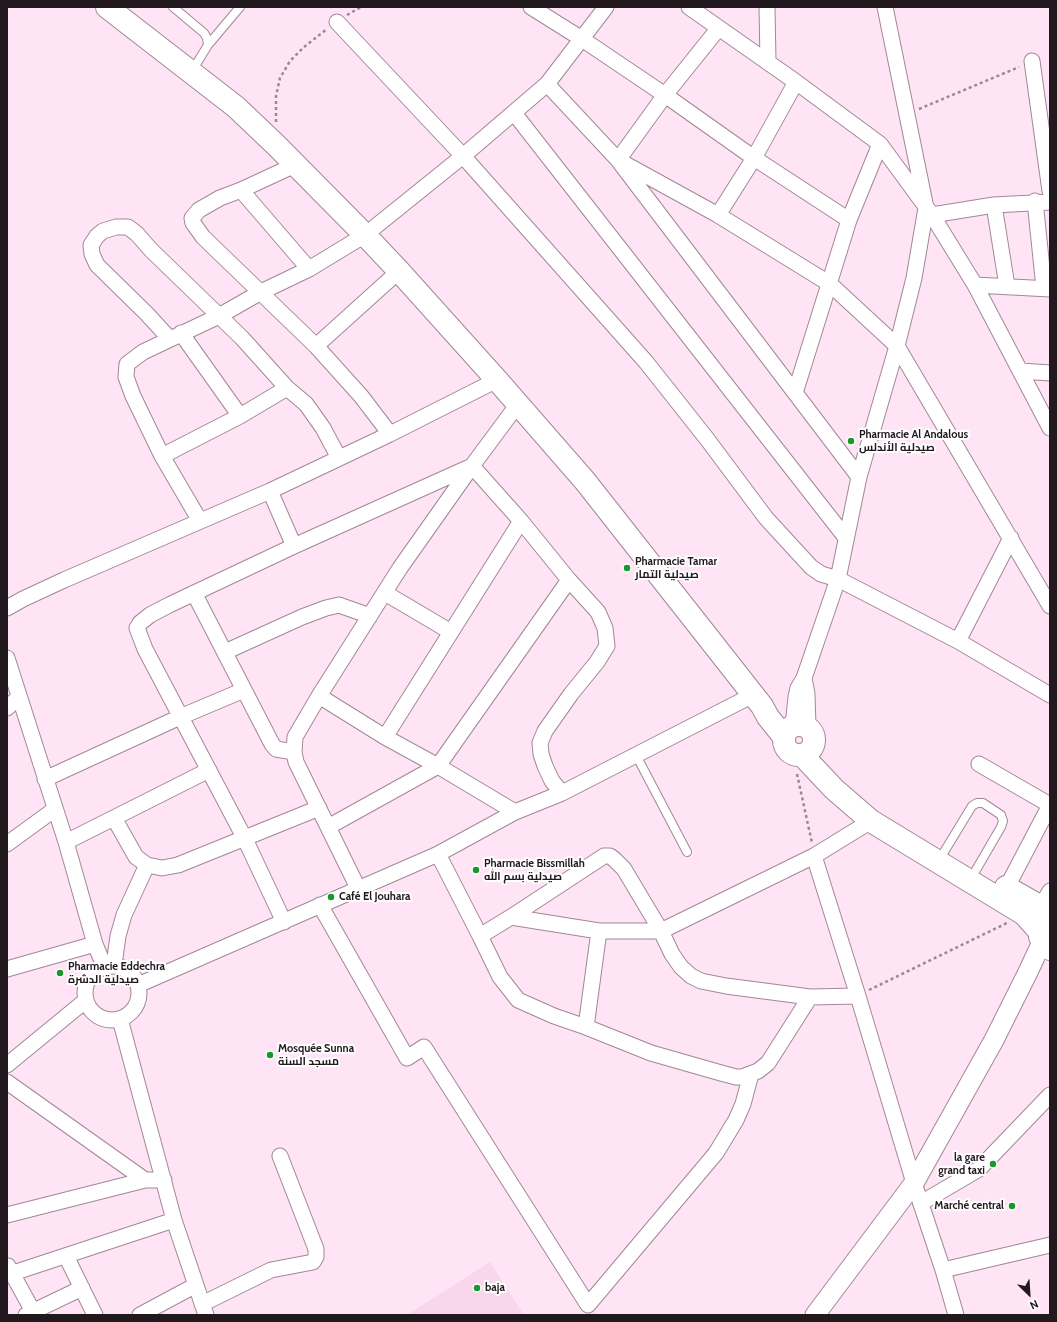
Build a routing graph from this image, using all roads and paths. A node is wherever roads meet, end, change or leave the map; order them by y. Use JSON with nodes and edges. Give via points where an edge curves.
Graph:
{"nodes":[{"id":1,"x":107,"y":7,"type":"edge"},
{"id":2,"x":173,"y":7,"type":"edge"},
{"id":3,"x":240,"y":7,"type":"edge"},
{"id":4,"x":361,"y":7,"type":"edge"},
{"id":5,"x":531,"y":7,"type":"edge"},
{"id":6,"x":606,"y":7,"type":"edge"},
{"id":7,"x":689,"y":7,"type":"edge"},
{"id":8,"x":767,"y":7,"type":"edge"},
{"id":9,"x":885,"y":7,"type":"edge"},
{"id":10,"x":337,"y":22,"type":"junction"},
{"id":11,"x":718,"y":29,"type":"junction"},
{"id":12,"x":582,"y":39,"type":"junction"},
{"id":13,"x":208,"y":45,"type":"junction"},
{"id":14,"x":1032,"y":61,"type":"joint"},
{"id":15,"x":768,"y":62,"type":"junction"},
{"id":16,"x":192,"y":72,"type":"junction"},
{"id":17,"x":796,"y":82,"type":"junction"},
{"id":18,"x":547,"y":84,"type":"junction"},
{"id":19,"x":665,"y":95,"type":"junction"},
{"id":20,"x":514,"y":113,"type":"junction"},
{"id":21,"x":906,"y":114,"type":"junction"},
{"id":22,"x":880,"y":144,"type":"junction"},
{"id":23,"x":277,"y":146,"type":"junction"},
{"id":24,"x":463,"y":156,"type":"junction"},
{"id":25,"x":754,"y":158,"type":"junction"},
{"id":26,"x":618,"y":160,"type":"junction"},
{"id":27,"x":295,"y":165,"type":"junction"},
{"id":28,"x":241,"y":190,"type":"junction"},
{"id":29,"x":1050,"y":190,"type":"edge"},
{"id":30,"x":1043,"y":202,"type":"edge"},
{"id":31,"x":994,"y":205,"type":"junction"},
{"id":32,"x":929,"y":212,"type":"junction"},
{"id":33,"x":718,"y":215,"type":"junction"},
{"id":34,"x":849,"y":220,"type":"junction"},
{"id":35,"x":365,"y":235,"type":"junction"},
{"id":36,"x":309,"y":269,"type":"junction"},
{"id":37,"x":399,"y":271,"type":"junction"},
{"id":38,"x":830,"y":284,"type":"junction"},
{"id":39,"x":975,"y":284,"type":"junction"},
{"id":40,"x":1007,"y":286,"type":"junction"},
{"id":41,"x":1047,"y":288,"type":"edge"},
{"id":42,"x":261,"y":292,"type":"junction"},
{"id":43,"x":219,"y":316,"type":"junction"},
{"id":44,"x":175,"y":336,"type":"junction"},
{"id":45,"x":316,"y":346,"type":"junction"},
{"id":46,"x":897,"y":346,"type":"junction"},
{"id":47,"x":1021,"y":371,"type":"junction"},
{"id":48,"x":1050,"y":373,"type":"edge"},
{"id":49,"x":497,"y":380,"type":"junction"},
{"id":50,"x":287,"y":388,"type":"junction"},
{"id":51,"x":794,"y":393,"type":"junction"},
{"id":52,"x":518,"y":404,"type":"junction"},
{"id":53,"x":240,"y":416,"type":"junction"},
{"id":54,"x":1050,"y":428,"type":"edge"},
{"id":55,"x":390,"y":434,"type":"junction"},
{"id":56,"x":162,"y":456,"type":"junction"},
{"id":57,"x":339,"y":458,"type":"junction"},
{"id":58,"x":472,"y":466,"type":"junction"},
{"id":59,"x":859,"y":477,"type":"junction"},
{"id":60,"x":270,"y":491,"type":"junction"},
{"id":61,"x":200,"y":521,"type":"junction"},
{"id":62,"x":521,"y":521,"type":"junction"},
{"id":63,"x":846,"y":538,"type":"junction"},
{"id":64,"x":1010,"y":538,"type":"junction"},
{"id":65,"x":294,"y":546,"type":"junction"},
{"id":66,"x":838,"y":579,"type":"junction"},
{"id":67,"x":569,"y":580,"type":"junction"},
{"id":68,"x":385,"y":592,"type":"junction"},
{"id":69,"x":194,"y":593,"type":"junction"},
{"id":70,"x":1050,"y":606,"type":"edge"},
{"id":71,"x":7,"y":608,"type":"edge"},
{"id":72,"x":370,"y":616,"type":"junction"},
{"id":73,"x":451,"y":632,"type":"junction"},
{"id":74,"x":958,"y":641,"type":"junction"},
{"id":75,"x":226,"y":652,"type":"junction"},
{"id":76,"x":7,"y":658,"type":"edge"},
{"id":77,"x":244,"y":690,"type":"junction"},
{"id":78,"x":1050,"y":695,"type":"edge"},
{"id":79,"x":319,"y":696,"type":"junction"},
{"id":80,"x":19,"y":697,"type":"junction"},
{"id":81,"x":757,"y":701,"type":"junction"},
{"id":82,"x":7,"y":708,"type":"edge"},
{"id":83,"x":180,"y":717,"type":"junction"},
{"id":84,"x":385,"y":737,"type":"junction"},
{"id":85,"x":798,"y":739,"type":"junction"},
{"id":86,"x":294,"y":752,"type":"junction"},
{"id":87,"x":636,"y":755,"type":"junction"},
{"id":88,"x":979,"y":764,"type":"dead end"},
{"id":89,"x":438,"y":766,"type":"junction"},
{"id":90,"x":209,"y":770,"type":"junction"},
{"id":91,"x":45,"y":779,"type":"junction"},
{"id":92,"x":562,"y":793,"type":"junction"},
{"id":93,"x":1050,"y":805,"type":"edge"},
{"id":94,"x":319,"y":808,"type":"junction"},
{"id":95,"x":54,"y":809,"type":"junction"},
{"id":96,"x":515,"y":812,"type":"junction"},
{"id":97,"x":114,"y":818,"type":"junction"},
{"id":98,"x":871,"y":821,"type":"junction"},
{"id":99,"x":328,"y":827,"type":"junction"},
{"id":100,"x":245,"y":839,"type":"junction"},
{"id":101,"x":66,"y":842,"type":"junction"},
{"id":102,"x":7,"y":843,"type":"edge"},
{"id":103,"x":687,"y":852,"type":"dead end"},
{"id":104,"x":944,"y":852,"type":"junction"},
{"id":105,"x":438,"y":854,"type":"junction"},
{"id":106,"x":814,"y":856,"type":"junction"},
{"id":107,"x":147,"y":865,"type":"junction"},
{"id":108,"x":976,"y":870,"type":"junction"},
{"id":109,"x":1007,"y":887,"type":"junction"},
{"id":110,"x":358,"y":888,"type":"junction"},
{"id":111,"x":320,"y":906,"type":"junction"},
{"id":112,"x":511,"y":917,"type":"junction"},
{"id":113,"x":284,"y":922,"type":"junction"},
{"id":114,"x":1044,"y":924,"type":"edge"},
{"id":115,"x":599,"y":931,"type":"junction"},
{"id":116,"x":661,"y":931,"type":"junction"},
{"id":117,"x":480,"y":936,"type":"junction"},
{"id":118,"x":95,"y":944,"type":"junction"},
{"id":119,"x":109,"y":966,"type":"junction"},
{"id":120,"x":7,"y":969,"type":"edge"},
{"id":121,"x":138,"y":984,"type":"junction"},
{"id":122,"x":810,"y":996,"type":"junction"},
{"id":123,"x":858,"y":996,"type":"junction"},
{"id":124,"x":85,"y":1001,"type":"junction"},
{"id":125,"x":120,"y":1019,"type":"junction"},
{"id":126,"x":586,"y":1027,"type":"junction"},
{"id":127,"x":7,"y":1065,"type":"edge"},
{"id":128,"x":751,"y":1074,"type":"junction"},
{"id":129,"x":7,"y":1082,"type":"edge"},
{"id":130,"x":1050,"y":1095,"type":"edge"},
{"id":131,"x":280,"y":1156,"type":"dead end"},
{"id":132,"x":145,"y":1180,"type":"junction"},
{"id":133,"x":164,"y":1180,"type":"junction"},
{"id":134,"x":914,"y":1183,"type":"junction"},
{"id":135,"x":921,"y":1204,"type":"junction"},
{"id":136,"x":7,"y":1214,"type":"edge"},
{"id":137,"x":174,"y":1220,"type":"junction"},
{"id":138,"x":1047,"y":1243,"type":"edge"},
{"id":139,"x":66,"y":1256,"type":"junction"},
{"id":140,"x":943,"y":1270,"type":"junction"},
{"id":141,"x":9,"y":1271,"type":"edge"},
{"id":142,"x":196,"y":1285,"type":"junction"},
{"id":143,"x":82,"y":1288,"type":"junction"},
{"id":144,"x":204,"y":1310,"type":"edge"},
{"id":145,"x":31,"y":1314,"type":"edge"},
{"id":146,"x":95,"y":1315,"type":"edge"},
{"id":147,"x":140,"y":1315,"type":"edge"},
{"id":148,"x":815,"y":1315,"type":"edge"},
{"id":149,"x":956,"y":1315,"type":"edge"}],
"edges":[{"from":1,"to":16,"type":"main road"},
{"from":2,"to":13,"type":"lane","via":[[204,33]]},
{"from":3,"to":13,"type":"lane"},
{"from":4,"to":10,"type":"path"},
{"from":5,"to":12,"type":"street"},
{"from":6,"to":12,"type":"street"},
{"from":7,"to":11,"type":"street"},
{"from":8,"to":15,"type":"street"},
{"from":9,"to":21,"type":"street"},
{"from":10,"to":23,"type":"path","via":[[304,47],[290,61],[280,78],[276,96]]},
{"from":10,"to":24,"type":"street"},
{"from":11,"to":15,"type":"street"},
{"from":11,"to":19,"type":"street"},
{"from":12,"to":18,"type":"street"},
{"from":12,"to":19,"type":"street"},
{"from":13,"to":16,"type":"lane"},
{"from":14,"to":21,"type":"path"},
{"from":14,"to":29,"type":"street"},
{"from":15,"to":17,"type":"street"},
{"from":16,"to":23,"type":"main road","via":[[236,107]]},
{"from":17,"to":22,"type":"street"},
{"from":17,"to":25,"type":"street"},
{"from":18,"to":20,"type":"street"},
{"from":18,"to":26,"type":"street"},
{"from":19,"to":25,"type":"street"},
{"from":19,"to":26,"type":"street"},
{"from":20,"to":24,"type":"street"},
{"from":20,"to":63,"type":"street"},
{"from":21,"to":32,"type":"street"},
{"from":22,"to":32,"type":"street"},
{"from":22,"to":34,"type":"street"},
{"from":23,"to":27,"type":"main road"},
{"from":24,"to":35,"type":"street"},
{"from":24,"to":66,"type":"street","via":[[646,362],[766,518],[811,567],[821,574]]},
{"from":25,"to":33,"type":"street"},
{"from":25,"to":34,"type":"street"},
{"from":26,"to":33,"type":"street"},
{"from":26,"to":51,"type":"street"},
{"from":27,"to":28,"type":"street"},
{"from":27,"to":35,"type":"main road"},
{"from":28,"to":36,"type":"street"},
{"from":28,"to":42,"type":"street","via":[[199,210],[192,218],[203,237]]},
{"from":30,"to":31,"type":"street"},
{"from":30,"to":41,"type":"street"},
{"from":31,"to":32,"type":"street"},
{"from":31,"to":40,"type":"street"},
{"from":32,"to":39,"type":"street"},
{"from":32,"to":46,"type":"street"},
{"from":33,"to":38,"type":"street"},
{"from":34,"to":38,"type":"street"},
{"from":35,"to":36,"type":"street"},
{"from":35,"to":37,"type":"main road"},
{"from":36,"to":42,"type":"street"},
{"from":37,"to":45,"type":"street"},
{"from":37,"to":49,"type":"main road"},
{"from":38,"to":46,"type":"street"},
{"from":38,"to":51,"type":"street"},
{"from":39,"to":40,"type":"street"},
{"from":39,"to":47,"type":"street"},
{"from":40,"to":41,"type":"street"},
{"from":42,"to":43,"type":"street"},
{"from":42,"to":45,"type":"street"},
{"from":43,"to":44,"type":"street"},
{"from":43,"to":44,"type":"street","via":[[128,227],[103,231],[91,245],[92,254],[98,265],[147,314]]},
{"from":43,"to":50,"type":"street"},
{"from":44,"to":53,"type":"street"},
{"from":44,"to":56,"type":"street","via":[[132,359],[126,368],[126,377],[133,396]]},
{"from":45,"to":55,"type":"street"},
{"from":46,"to":59,"type":"street"},
{"from":46,"to":64,"type":"street"},
{"from":47,"to":48,"type":"street"},
{"from":47,"to":54,"type":"street"},
{"from":49,"to":52,"type":"main road"},
{"from":49,"to":55,"type":"street"},
{"from":50,"to":53,"type":"street"},
{"from":50,"to":57,"type":"street","via":[[315,415]]},
{"from":51,"to":59,"type":"street"},
{"from":52,"to":58,"type":"street"},
{"from":52,"to":81,"type":"main road","via":[[585,481]]},
{"from":53,"to":56,"type":"street"},
{"from":55,"to":57,"type":"street"},
{"from":56,"to":61,"type":"street"},
{"from":57,"to":60,"type":"street"},
{"from":58,"to":62,"type":"street"},
{"from":58,"to":65,"type":"street"},
{"from":58,"to":68,"type":"street"},
{"from":59,"to":63,"type":"street"},
{"from":60,"to":61,"type":"street"},
{"from":60,"to":65,"type":"street"},
{"from":61,"to":71,"type":"street","via":[[23,598]]},
{"from":62,"to":67,"type":"street"},
{"from":62,"to":73,"type":"street"},
{"from":63,"to":66,"type":"street"},
{"from":64,"to":70,"type":"street"},
{"from":64,"to":74,"type":"street"},
{"from":65,"to":69,"type":"street"},
{"from":66,"to":74,"type":"street"},
{"from":66,"to":85,"type":"street","via":[[804,678],[808,694]]},
{"from":67,"to":89,"type":"street"},
{"from":67,"to":92,"type":"street","via":[[598,612],[606,628],[607,646],[598,662],[545,731],[540,743],[545,766],[552,781]]},
{"from":68,"to":72,"type":"street"},
{"from":68,"to":73,"type":"street"},
{"from":69,"to":75,"type":"street"},
{"from":69,"to":83,"type":"street","via":[[150,615],[138,628],[145,649]]},
{"from":72,"to":75,"type":"street","via":[[339,605],[326,608]]},
{"from":72,"to":79,"type":"street"},
{"from":73,"to":84,"type":"street"},
{"from":74,"to":78,"type":"street"},
{"from":75,"to":77,"type":"street"},
{"from":76,"to":80,"type":"street"},
{"from":77,"to":83,"type":"street"},
{"from":77,"to":86,"type":"street","via":[[276,749]]},
{"from":79,"to":84,"type":"street"},
{"from":79,"to":86,"type":"street","via":[[295,737]]},
{"from":80,"to":82,"type":"street"},
{"from":80,"to":91,"type":"street"},
{"from":81,"to":85,"type":"main road","via":[[775,712]]},
{"from":81,"to":87,"type":"street"},
{"from":83,"to":90,"type":"street"},
{"from":83,"to":91,"type":"street"},
{"from":84,"to":89,"type":"street"},
{"from":85,"to":98,"type":"main road","via":[[834,789]]},
{"from":85,"to":104,"type":"main road","via":[[878,809]]},
{"from":85,"to":106,"type":"path"},
{"from":86,"to":94,"type":"street","via":[[296,762]]},
{"from":87,"to":92,"type":"street"},
{"from":87,"to":103,"type":"lane"},
{"from":88,"to":93,"type":"street"},
{"from":89,"to":96,"type":"street"},
{"from":89,"to":99,"type":"street"},
{"from":90,"to":97,"type":"street"},
{"from":90,"to":100,"type":"street"},
{"from":91,"to":95,"type":"street"},
{"from":92,"to":96,"type":"street"},
{"from":93,"to":109,"type":"street"},
{"from":94,"to":99,"type":"street"},
{"from":94,"to":100,"type":"street"},
{"from":95,"to":101,"type":"street"},
{"from":95,"to":102,"type":"street"},
{"from":96,"to":105,"type":"street"},
{"from":97,"to":101,"type":"street"},
{"from":97,"to":107,"type":"street","via":[[136,856]]},
{"from":98,"to":106,"type":"street"},
{"from":98,"to":114,"type":"main road"},
{"from":99,"to":110,"type":"street"},
{"from":100,"to":107,"type":"street","via":[[178,865],[162,868]]},
{"from":100,"to":113,"type":"street"},
{"from":101,"to":118,"type":"street"},
{"from":104,"to":108,"type":"main road"},
{"from":104,"to":108,"type":"lane","via":[[972,806],[983,803],[1002,815],[1003,821]]},
{"from":105,"to":110,"type":"street"},
{"from":105,"to":117,"type":"street"},
{"from":106,"to":116,"type":"street"},
{"from":106,"to":123,"type":"street"},
{"from":107,"to":119,"type":"street","via":[[124,915]]},
{"from":108,"to":109,"type":"main road"},
{"from":109,"to":114,"type":"main road"},
{"from":110,"to":111,"type":"street"},
{"from":111,"to":113,"type":"street"},
{"from":111,"to":128,"type":"street","via":[[407,1058],[424,1047],[588,1305],[716,1153],[736,1120]]},
{"from":112,"to":115,"type":"street"},
{"from":112,"to":116,"type":"street","via":[[604,856],[610,856],[624,869]]},
{"from":112,"to":117,"type":"street"},
{"from":113,"to":121,"type":"street"},
{"from":114,"to":123,"type":"path"},
{"from":114,"to":134,"type":"street","via":[[1028,972],[994,1040]]},
{"from":115,"to":116,"type":"street"},
{"from":115,"to":126,"type":"street"},
{"from":116,"to":122,"type":"street","via":[[681,967],[701,982]]},
{"from":117,"to":126,"type":"street","via":[[500,977],[518,1000]]},
{"from":118,"to":119,"type":"street"},
{"from":118,"to":120,"type":"street"},
{"from":119,"to":121,"type":"street","via":[[125,968]]},
{"from":119,"to":124,"type":"street","via":[[94,971],[87,980],[84,990]]},
{"from":121,"to":125,"type":"street","via":[[139,996],[136,1006]]},
{"from":122,"to":123,"type":"street"},
{"from":122,"to":128,"type":"street","via":[[768,1063]]},
{"from":123,"to":134,"type":"street"},
{"from":124,"to":125,"type":"street","via":[[98,1017]]},
{"from":124,"to":127,"type":"street"},
{"from":125,"to":133,"type":"street"},
{"from":126,"to":128,"type":"street","via":[[651,1054],[700,1068],[742,1077]]},
{"from":129,"to":132,"type":"street"},
{"from":130,"to":135,"type":"street","via":[[979,1169]]},
{"from":131,"to":144,"type":"street","via":[[316,1249],[316,1257],[313,1262],[272,1270]]},
{"from":132,"to":133,"type":"street"},
{"from":132,"to":136,"type":"street"},
{"from":133,"to":137,"type":"street"},
{"from":134,"to":135,"type":"street"},
{"from":134,"to":148,"type":"street"},
{"from":135,"to":140,"type":"street"},
{"from":137,"to":139,"type":"street"},
{"from":137,"to":142,"type":"street"},
{"from":138,"to":140,"type":"street"},
{"from":139,"to":141,"type":"street"},
{"from":139,"to":143,"type":"street"},
{"from":140,"to":149,"type":"street"},
{"from":141,"to":145,"type":"street"},
{"from":142,"to":144,"type":"street"},
{"from":142,"to":147,"type":"street"},
{"from":143,"to":145,"type":"street"},
{"from":143,"to":146,"type":"street"}]}
